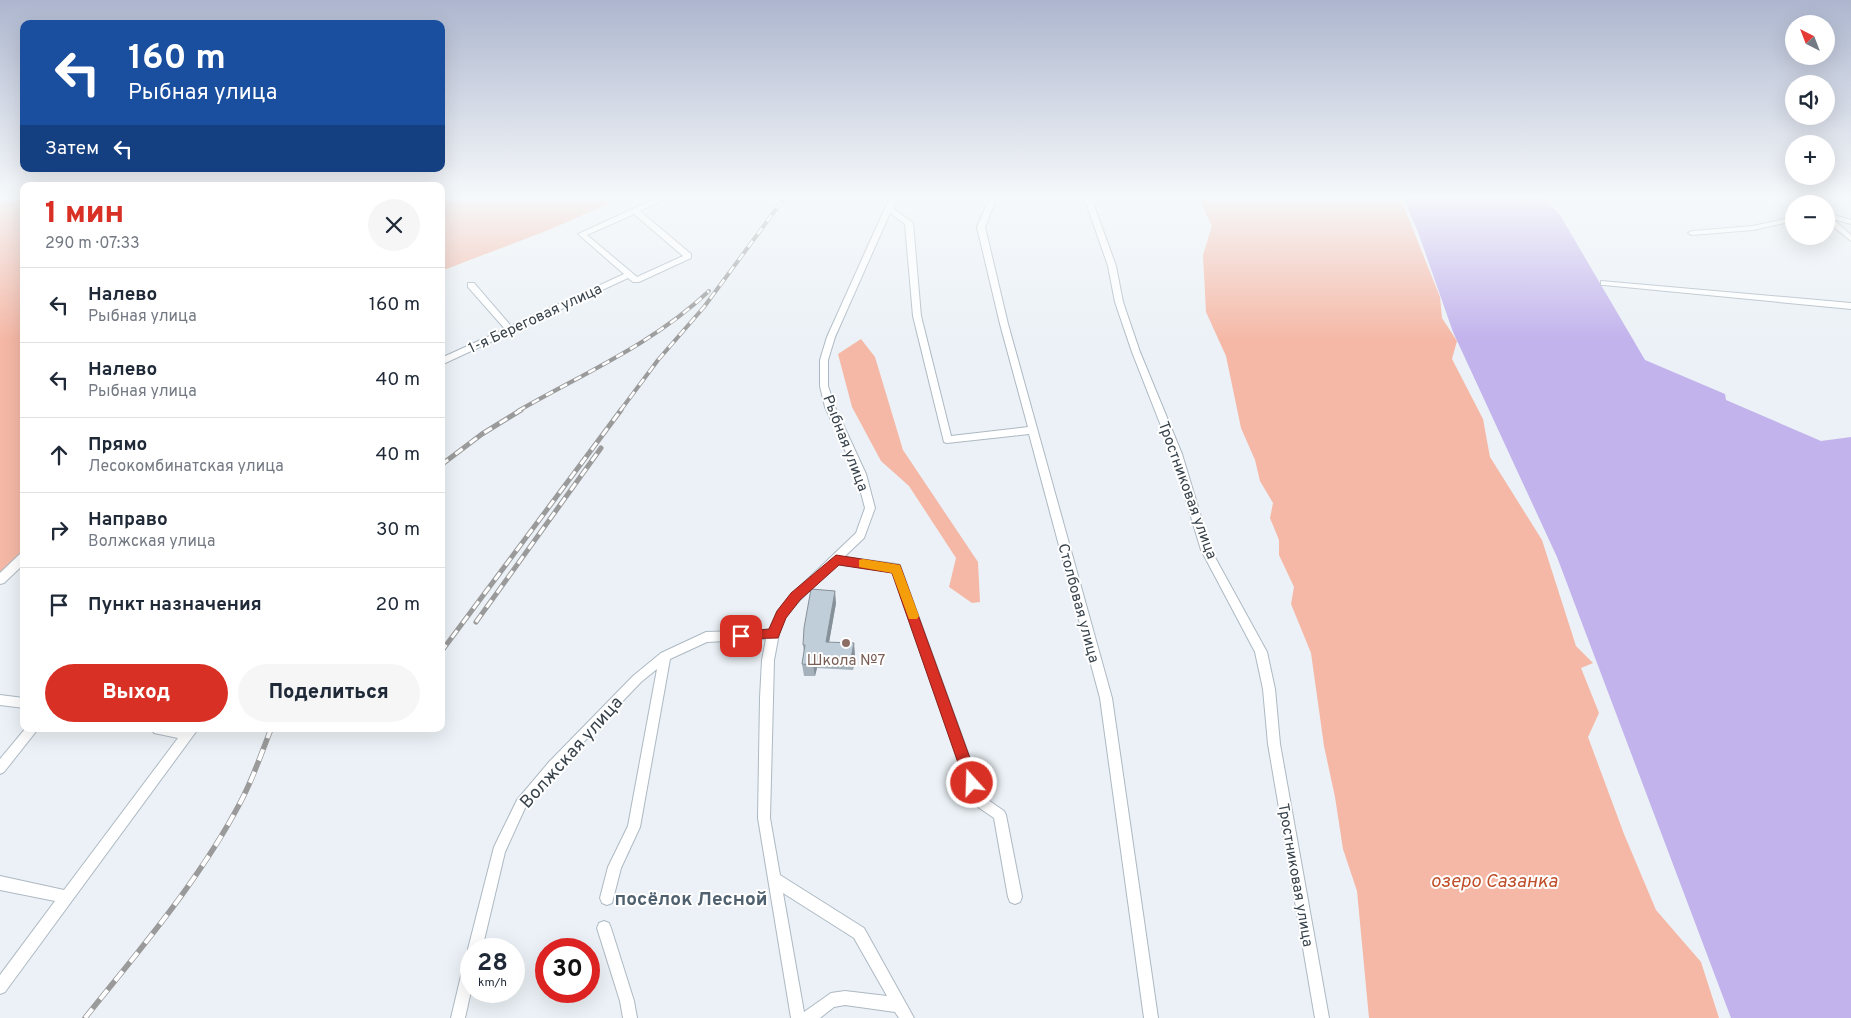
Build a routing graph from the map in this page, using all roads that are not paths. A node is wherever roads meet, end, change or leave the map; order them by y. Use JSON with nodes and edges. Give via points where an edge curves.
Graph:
{"nodes":[{"id":1,"x":594,"y":245,"type":"edge"},
{"id":2,"x":674,"y":245,"type":"edge"},
{"id":3,"x":873,"y":245,"type":"edge"},
{"id":4,"x":911,"y":245,"type":"edge"},
{"id":5,"x":985,"y":245,"type":"edge"},
{"id":6,"x":1104,"y":245,"type":"edge"},
{"id":7,"x":629,"y":275,"type":"junction"},
{"id":8,"x":1604,"y":283,"type":"dead end"},
{"id":9,"x":470,"y":285,"type":"dead end"},
{"id":10,"x":1851,"y":306,"type":"edge"},
{"id":11,"x":510,"y":329,"type":"junction"},
{"id":12,"x":445,"y":360,"type":"edge"},
{"id":13,"x":1032,"y":430,"type":"junction"},
{"id":14,"x":836,"y":560,"type":"junction"},
{"id":15,"x":20,"y":562,"type":"edge"},
{"id":16,"x":0,"y":580,"type":"edge"},
{"id":17,"x":773,"y":634,"type":"junction"},
{"id":18,"x":665,"y":656,"type":"junction"},
{"id":19,"x":0,"y":700,"type":"edge"},
{"id":20,"x":20,"y":702,"type":"edge"},
{"id":21,"x":30,"y":732,"type":"edge"},
{"id":22,"x":190,"y":732,"type":"edge"},
{"id":23,"x":0,"y":768,"type":"edge"},
{"id":24,"x":774,"y":879,"type":"junction"},
{"id":25,"x":0,"y":883,"type":"edge"},
{"id":26,"x":66,"y":897,"type":"junction"},
{"id":27,"x":1015,"y":897,"type":"dead end"},
{"id":28,"x":607,"y":898,"type":"dead end"},
{"id":29,"x":604,"y":928,"type":"dead end"},
{"id":30,"x":478,"y":938,"type":"edge"},
{"id":31,"x":0,"y":987,"type":"edge"},
{"id":32,"x":462,"y":1003,"type":"edge"},
{"id":33,"x":904,"y":1012,"type":"edge"},
{"id":34,"x":458,"y":1018,"type":"edge"},
{"id":35,"x":630,"y":1018,"type":"edge"},
{"id":36,"x":798,"y":1018,"type":"edge"},
{"id":37,"x":808,"y":1018,"type":"edge"},
{"id":38,"x":1151,"y":1018,"type":"edge"},
{"id":39,"x":1322,"y":1018,"type":"edge"}],
"edges":[{"from":1,"to":7,"type":"street"},
{"from":2,"to":7,"type":"street","name":"1-я Береговая улица","via":[[688,256],[636,280]]},
{"from":3,"to":14,"type":"street","name":"Рыбная улица","via":[[831,337],[824,360],[824,386],[830,407],[862,474],[870,508],[860,534]]},
{"from":4,"to":13,"type":"street","via":[[917,316],[947,440]]},
{"from":5,"to":13,"type":"street","name":"Столбовая улица"},
{"from":6,"to":39,"type":"street","name":"Тростниковая улица","via":[[1119,302],[1177,454],[1206,550],[1261,652]]},
{"from":7,"to":11,"type":"street","name":"1-я Береговая улица"},
{"from":8,"to":10,"type":"street"},
{"from":9,"to":11,"type":"street"},
{"from":11,"to":12,"type":"street","name":"1-я Береговая улица"},
{"from":13,"to":38,"type":"street","name":"Столбовая улица","via":[[1106,698]]},
{"from":14,"to":17,"type":"street","name":"Рыбная улица","via":[[796,597],[781,615]]},
{"from":14,"to":27,"type":"street","via":[[896,568],[979,800],[1000,816]]},
{"from":15,"to":16,"type":"street"},
{"from":17,"to":18,"type":"street","name":"Волжская улица","via":[[706,637]]},
{"from":17,"to":24,"type":"street","name":"Рыбная улица","via":[[766,698],[764,818]]},
{"from":18,"to":28,"type":"street","via":[[634,827],[616,867]]},
{"from":18,"to":30,"type":"street","name":"Волжская улица","via":[[637,679],[552,766],[521,804],[499,851]]},
{"from":19,"to":20,"type":"street"},
{"from":21,"to":23,"type":"street"},
{"from":22,"to":26,"type":"street"},
{"from":24,"to":33,"type":"street","via":[[859,932]]},
{"from":24,"to":36,"type":"street","name":"Рыбная улица"},
{"from":25,"to":26,"type":"street"},
{"from":26,"to":31,"type":"street"},
{"from":29,"to":35,"type":"street"},
{"from":32,"to":34,"type":"street"},
{"from":33,"to":37,"type":"street","via":[[845,998],[831,1000]]}]}
